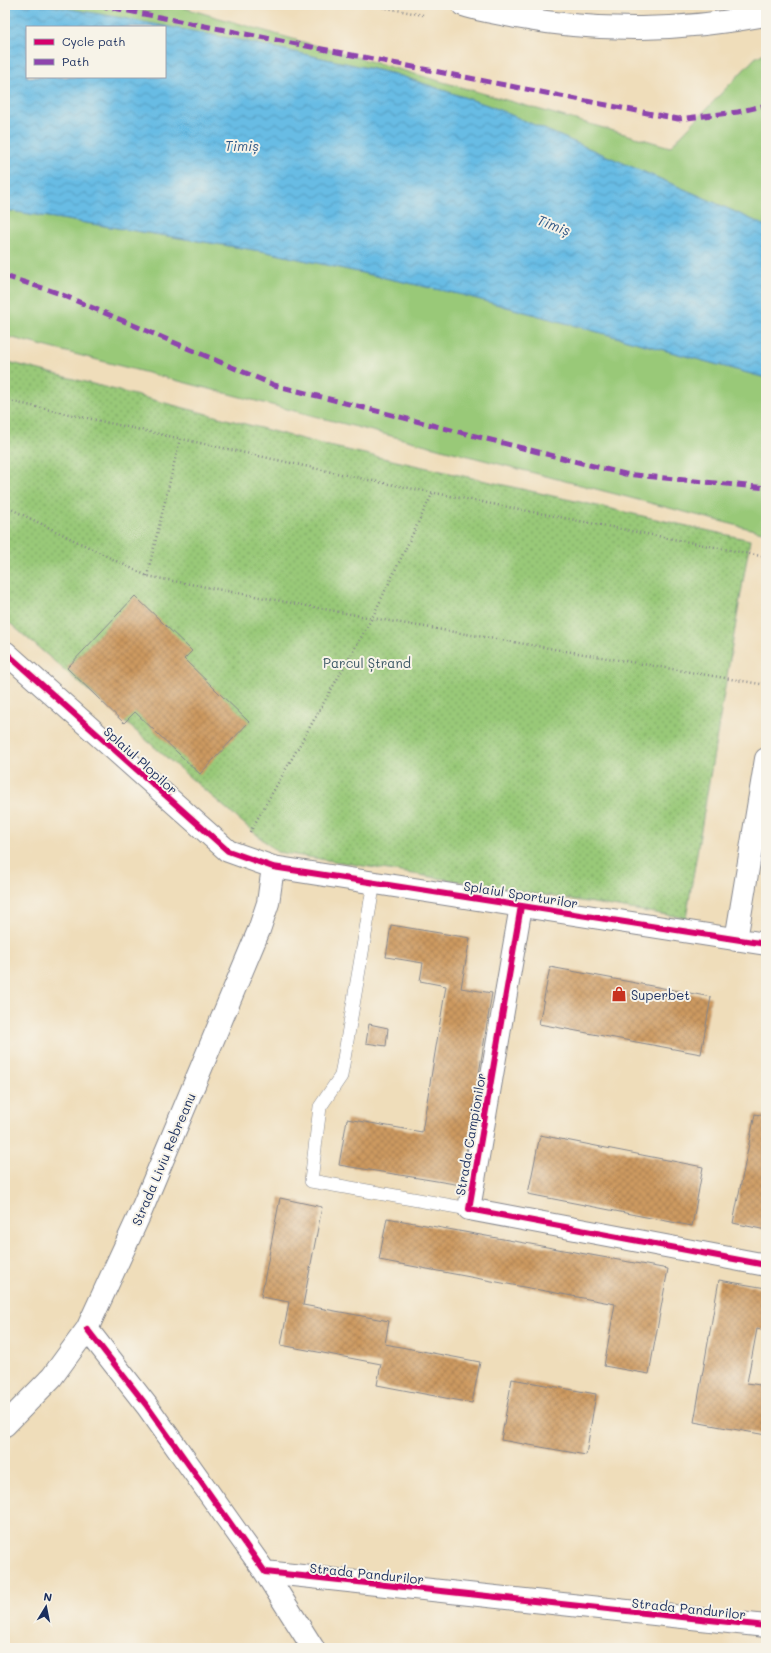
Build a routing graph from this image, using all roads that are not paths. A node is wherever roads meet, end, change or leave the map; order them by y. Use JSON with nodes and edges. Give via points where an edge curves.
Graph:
{"nodes":[{"id":1,"x":463,"y":5,"type":"edge"},
{"id":2,"x":766,"y":15,"type":"edge"},
{"id":3,"x":5,"y":652,"type":"edge"},
{"id":4,"x":766,"y":759,"type":"edge"},
{"id":5,"x":273,"y":867,"type":"junction"},
{"id":6,"x":374,"y":882,"type":"junction"},
{"id":7,"x":522,"y":906,"type":"junction"},
{"id":8,"x":736,"y":940,"type":"junction"},
{"id":9,"x":766,"y":944,"type":"edge"},
{"id":10,"x":468,"y":1209,"type":"junction"},
{"id":11,"x":766,"y":1265,"type":"edge"},
{"id":12,"x":87,"y":1329,"type":"junction"},
{"id":13,"x":5,"y":1425,"type":"edge"},
{"id":14,"x":265,"y":1572,"type":"junction"},
{"id":15,"x":766,"y":1626,"type":"edge"},
{"id":16,"x":313,"y":1648,"type":"edge"}],
"edges":[{"from":1,"to":2,"type":"street","via":[[534,20],[602,29],[720,24]]},
{"from":3,"to":5,"type":"street","name":"Splaiul Plopilor","via":[[228,851]]},
{"from":4,"to":8,"type":"street"},
{"from":5,"to":6,"type":"street","name":"Splaiul Sporturilor"},
{"from":5,"to":12,"type":"street","name":"Strada Liviu Rebreanu","via":[[268,903],[259,930],[139,1216]]},
{"from":6,"to":7,"type":"street","name":"Splaiul Sporturilor"},
{"from":6,"to":10,"type":"lane","via":[[341,1076],[320,1107],[311,1181]]},
{"from":7,"to":8,"type":"street","name":"Splaiul Sporturilor"},
{"from":7,"to":10,"type":"street","name":"Strada Campionilor"},
{"from":8,"to":9,"type":"street","name":"Splaiul Sporturilor"},
{"from":10,"to":11,"type":"street","name":"Strada Campionilor"},
{"from":12,"to":13,"type":"street","name":"Strada Liviu Rebreanu","via":[[52,1377]]},
{"from":12,"to":14,"type":"street","via":[[147,1406]]},
{"from":14,"to":15,"type":"street","name":"Strada Pandurilor"},
{"from":14,"to":16,"type":"street"}]}
